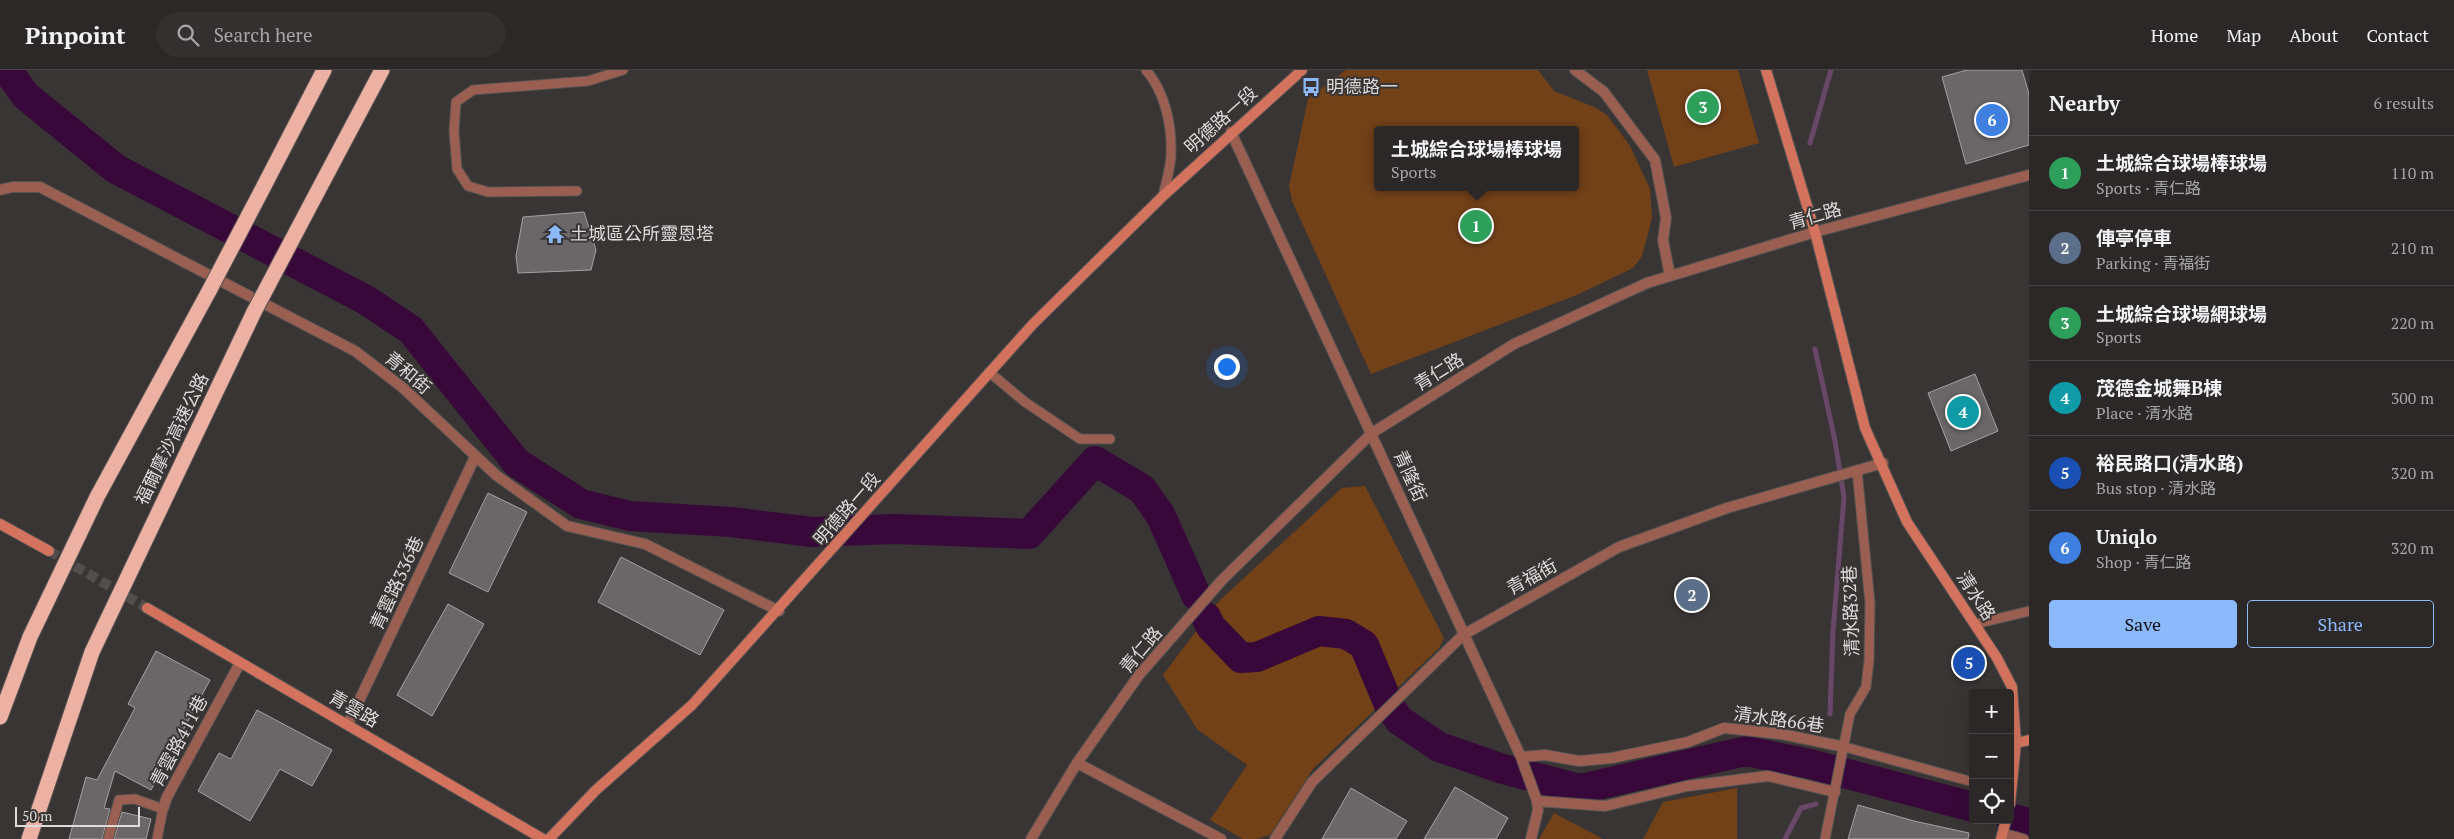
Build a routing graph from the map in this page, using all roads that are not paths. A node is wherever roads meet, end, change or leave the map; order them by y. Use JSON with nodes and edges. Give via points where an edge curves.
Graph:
{"nodes":[{"id":1,"x":324,"y":70,"type":"edge"},
{"id":2,"x":382,"y":70,"type":"edge"},
{"id":3,"x":623,"y":70,"type":"edge"},
{"id":4,"x":1146,"y":70,"type":"edge"},
{"id":5,"x":1302,"y":70,"type":"edge"},
{"id":6,"x":1576,"y":70,"type":"edge"},
{"id":7,"x":1766,"y":70,"type":"edge"},
{"id":8,"x":1231,"y":132,"type":"junction"},
{"id":9,"x":2029,"y":175,"type":"edge"},
{"id":10,"x":0,"y":190,"type":"edge"},
{"id":11,"x":577,"y":191,"type":"dead end"},
{"id":12,"x":1163,"y":196,"type":"junction"},
{"id":13,"x":1815,"y":232,"type":"junction"},
{"id":14,"x":1670,"y":276,"type":"junction"},
{"id":15,"x":989,"y":372,"type":"junction"},
{"id":16,"x":1372,"y":433,"type":"junction"},
{"id":17,"x":1110,"y":439,"type":"dead end"},
{"id":18,"x":475,"y":457,"type":"junction"},
{"id":19,"x":1883,"y":463,"type":"junction"},
{"id":20,"x":1857,"y":470,"type":"junction"},
{"id":21,"x":0,"y":524,"type":"edge"},
{"id":22,"x":49,"y":552,"type":"tunnel mouth"},
{"id":23,"x":147,"y":608,"type":"tunnel mouth"},
{"id":24,"x":779,"y":611,"type":"junction"},
{"id":25,"x":2029,"y":611,"type":"edge"},
{"id":26,"x":1975,"y":624,"type":"junction"},
{"id":27,"x":1463,"y":635,"type":"junction"},
{"id":28,"x":240,"y":663,"type":"junction"},
{"id":29,"x":0,"y":717,"type":"edge"},
{"id":30,"x":348,"y":724,"type":"junction"},
{"id":31,"x":2029,"y":740,"type":"edge"},
{"id":32,"x":2016,"y":743,"type":"junction"},
{"id":33,"x":1845,"y":747,"type":"junction"},
{"id":34,"x":1521,"y":757,"type":"junction"},
{"id":35,"x":1077,"y":763,"type":"junction"},
{"id":36,"x":2012,"y":779,"type":"edge"},
{"id":37,"x":1969,"y":781,"type":"edge"},
{"id":38,"x":1835,"y":792,"type":"junction"},
{"id":39,"x":1537,"y":800,"type":"junction"},
{"id":40,"x":163,"y":809,"type":"junction"},
{"id":41,"x":2002,"y":836,"type":"edge"},
{"id":42,"x":29,"y":839,"type":"edge"},
{"id":43,"x":108,"y":839,"type":"edge"},
{"id":44,"x":157,"y":839,"type":"edge"},
{"id":45,"x":543,"y":839,"type":"edge"},
{"id":46,"x":549,"y":839,"type":"edge"},
{"id":47,"x":1031,"y":839,"type":"edge"},
{"id":48,"x":1221,"y":839,"type":"edge"},
{"id":49,"x":1275,"y":839,"type":"edge"},
{"id":50,"x":1531,"y":839,"type":"edge"},
{"id":51,"x":1824,"y":839,"type":"edge"},
{"id":52,"x":2024,"y":839,"type":"edge"}],
"edges":[{"from":1,"to":29,"type":"highway","name":"福爾摩沙高速公路","bridge":true,"via":[[97,497],[30,637]]},
{"from":2,"to":42,"type":"highway","name":"福爾摩沙高速公路","bridge":true,"via":[[254,312],[92,652]]},
{"from":3,"to":11,"type":"lane","via":[[588,80],[473,90],[456,102],[457,169],[468,186],[488,192]]},
{"from":4,"to":12,"type":"lane","name":"明德路一段","via":[[1155,80],[1167,111],[1171,154]]},
{"from":5,"to":8,"type":"street","name":"明德路一段"},
{"from":6,"to":14,"type":"street","via":[[1604,92],[1655,160],[1666,218],[1664,240]]},
{"from":7,"to":13,"type":"street","name":"清水路"},
{"from":8,"to":12,"type":"street","name":"明德路一段"},
{"from":8,"to":16,"type":"street","name":"青隆街"},
{"from":9,"to":13,"type":"street","name":"青仁路"},
{"from":10,"to":18,"type":"street","name":"青和街","via":[[40,187],[355,351],[402,387]]},
{"from":12,"to":15,"type":"street","name":"明德路一段"},
{"from":13,"to":14,"type":"street","name":"青仁路"},
{"from":13,"to":19,"type":"street","name":"清水路","via":[[1865,428]]},
{"from":14,"to":16,"type":"street","name":"青仁路","via":[[1647,283],[1514,344]]},
{"from":15,"to":17,"type":"lane","via":[[1025,402],[1080,439]]},
{"from":15,"to":24,"type":"street","name":"明德路一段"},
{"from":16,"to":27,"type":"street","name":"青隆街"},
{"from":16,"to":35,"type":"street","name":"青仁路","via":[[1222,580],[1139,675]]},
{"from":18,"to":24,"type":"street","name":"青和街","via":[[567,526],[645,544]]},
{"from":18,"to":30,"type":"street","name":"青雲路336巷"},
{"from":19,"to":20,"type":"street","name":"青福街"},
{"from":19,"to":26,"type":"street","name":"清水路","via":[[1907,522]]},
{"from":20,"to":27,"type":"street","name":"青福街","via":[[1727,508],[1619,547]]},
{"from":20,"to":33,"type":"lane","name":"清水路32巷","via":[[1870,603],[1869,660],[1866,687],[1850,714]]},
{"from":21,"to":22,"type":"street"},
{"from":23,"to":28,"type":"street","name":"青雲路"},
{"from":24,"to":46,"type":"street","name":"明德路一段","via":[[692,705],[596,790]]},
{"from":25,"to":26,"type":"lane"},
{"from":26,"to":32,"type":"street","name":"清水路","via":[[1998,658],[2012,687]]},
{"from":27,"to":34,"type":"street","name":"青隆街"},
{"from":27,"to":49,"type":"street","name":"青福街","via":[[1312,782]]},
{"from":28,"to":30,"type":"street","name":"青雲路"},
{"from":28,"to":40,"type":"street","name":"青雲路411巷"},
{"from":30,"to":45,"type":"street","name":"青雲路"},
{"from":31,"to":32,"type":"street"},
{"from":32,"to":36,"type":"street","name":"清水路"},
{"from":33,"to":34,"type":"street","name":"清水路66巷","via":[[1780,734],[1724,728],[1688,742],[1612,758],[1579,761],[1545,755]]},
{"from":33,"to":37,"type":"lane","name":"清水路66巷"},
{"from":33,"to":38,"type":"lane","name":"清水路32巷"},
{"from":34,"to":39,"type":"street","name":"青隆街"},
{"from":35,"to":47,"type":"street","name":"青仁路"},
{"from":35,"to":48,"type":"street"},
{"from":38,"to":39,"type":"street","via":[[1768,776],[1687,786],[1604,806]]},
{"from":38,"to":51,"type":"lane"},
{"from":39,"to":50,"type":"street","name":"青隆街","via":[[1538,810]]},
{"from":40,"to":43,"type":"lane","via":[[135,799],[119,800]]},
{"from":40,"to":44,"type":"lane","name":"青雲路411巷"},
{"from":41,"to":52,"type":"lane"}]}
